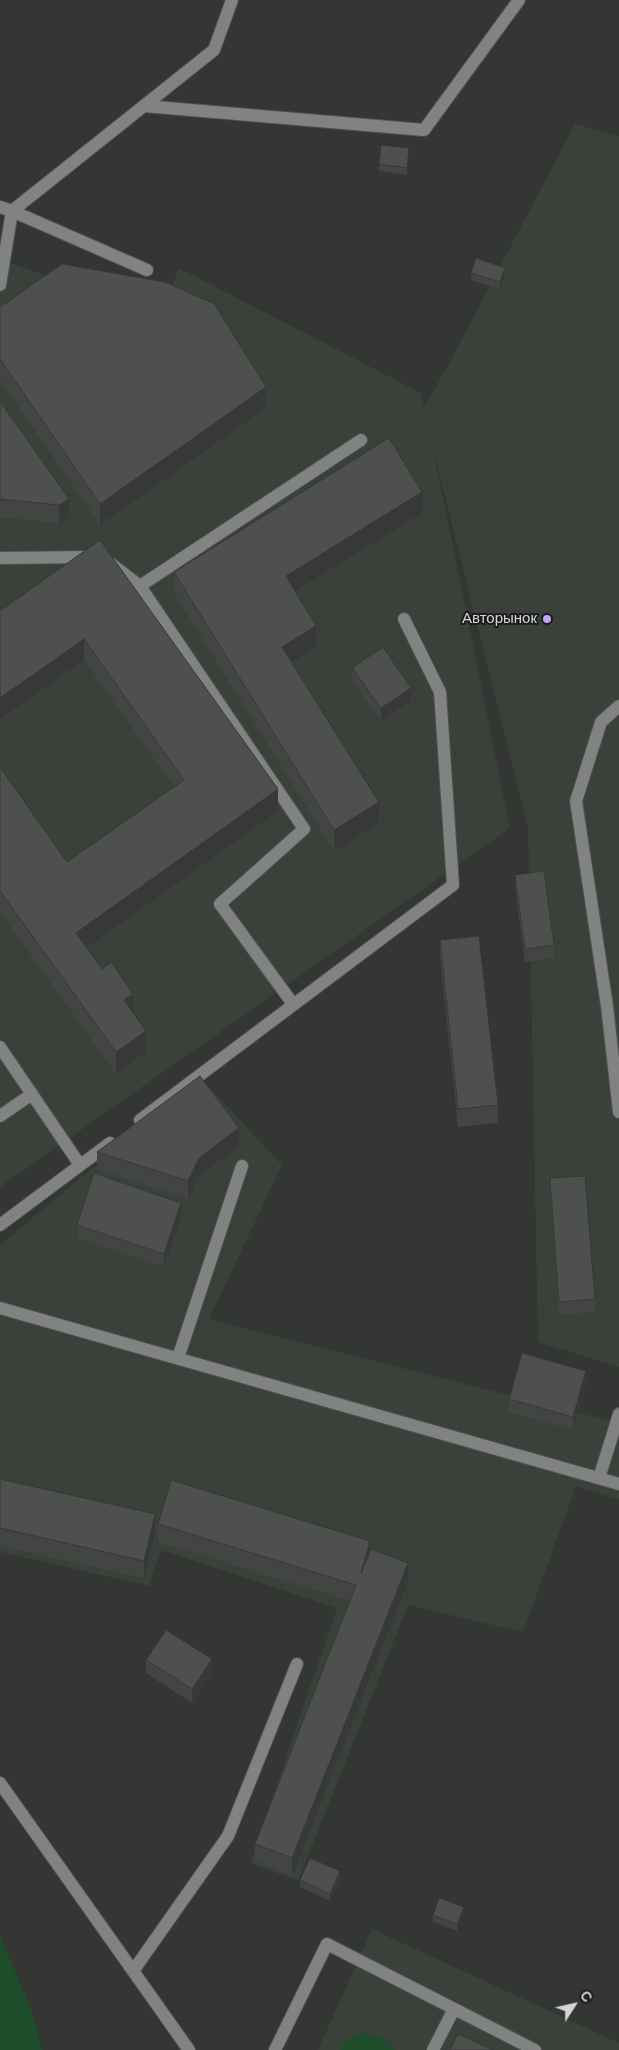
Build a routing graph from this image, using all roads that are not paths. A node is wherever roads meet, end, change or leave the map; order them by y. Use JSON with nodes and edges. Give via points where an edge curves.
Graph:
{"nodes":[{"id":1,"x":232,"y":0,"type":"edge"},
{"id":2,"x":519,"y":0,"type":"edge"},
{"id":3,"x":144,"y":106,"type":"junction"},
{"id":4,"x":6,"y":209,"type":"edge"},
{"id":5,"x":146,"y":270,"type":"dead end"},
{"id":6,"x":0,"y":285,"type":"edge"},
{"id":7,"x":361,"y":440,"type":"dead end"},
{"id":8,"x":0,"y":558,"type":"edge"},
{"id":9,"x":140,"y":586,"type":"junction"},
{"id":10,"x":404,"y":619,"type":"dead end"},
{"id":11,"x":619,"y":706,"type":"edge"},
{"id":12,"x":293,"y":1004,"type":"junction"},
{"id":13,"x":0,"y":1047,"type":"edge"},
{"id":14,"x":32,"y":1094,"type":"junction"},
{"id":15,"x":619,"y":1112,"type":"edge"},
{"id":16,"x":0,"y":1116,"type":"edge"},
{"id":17,"x":80,"y":1165,"type":"junction"},
{"id":18,"x":242,"y":1166,"type":"dead end"},
{"id":19,"x":0,"y":1225,"type":"edge"},
{"id":20,"x":0,"y":1308,"type":"edge"},
{"id":21,"x":178,"y":1358,"type":"junction"},
{"id":22,"x":619,"y":1414,"type":"edge"},
{"id":23,"x":599,"y":1478,"type":"junction"},
{"id":24,"x":619,"y":1484,"type":"edge"},
{"id":25,"x":297,"y":1664,"type":"dead end"},
{"id":26,"x":0,"y":1783,"type":"edge"},
{"id":27,"x":133,"y":1971,"type":"junction"},
{"id":28,"x":454,"y":2008,"type":"junction"},
{"id":29,"x":189,"y":2050,"type":"edge"},
{"id":30,"x":275,"y":2050,"type":"edge"},
{"id":31,"x":433,"y":2050,"type":"edge"},
{"id":32,"x":535,"y":2050,"type":"edge"}],
"edges":[{"from":1,"to":3,"type":"lane","via":[[214,50]]},
{"from":2,"to":3,"type":"lane","via":[[424,130]]},
{"from":3,"to":4,"type":"lane"},
{"from":4,"to":5,"type":"lane"},
{"from":4,"to":6,"type":"lane"},
{"from":7,"to":9,"type":"lane"},
{"from":8,"to":9,"type":"lane","via":[[102,557]]},
{"from":9,"to":12,"type":"lane","via":[[304,829],[220,904]]},
{"from":10,"to":12,"type":"lane","via":[[440,692],[453,885]]},
{"from":11,"to":15,"type":"lane","via":[[601,722],[576,801],[607,1006]]},
{"from":12,"to":17,"type":"lane"},
{"from":13,"to":14,"type":"lane"},
{"from":14,"to":16,"type":"lane"},
{"from":14,"to":17,"type":"lane"},
{"from":17,"to":19,"type":"lane"},
{"from":18,"to":21,"type":"lane"},
{"from":20,"to":21,"type":"lane"},
{"from":21,"to":23,"type":"lane"},
{"from":22,"to":23,"type":"lane"},
{"from":23,"to":24,"type":"lane"},
{"from":25,"to":27,"type":"lane","via":[[228,1836]]},
{"from":26,"to":27,"type":"lane"},
{"from":27,"to":29,"type":"lane"},
{"from":28,"to":30,"type":"lane","via":[[327,1944]]},
{"from":28,"to":31,"type":"lane"},
{"from":28,"to":32,"type":"lane"}]}
